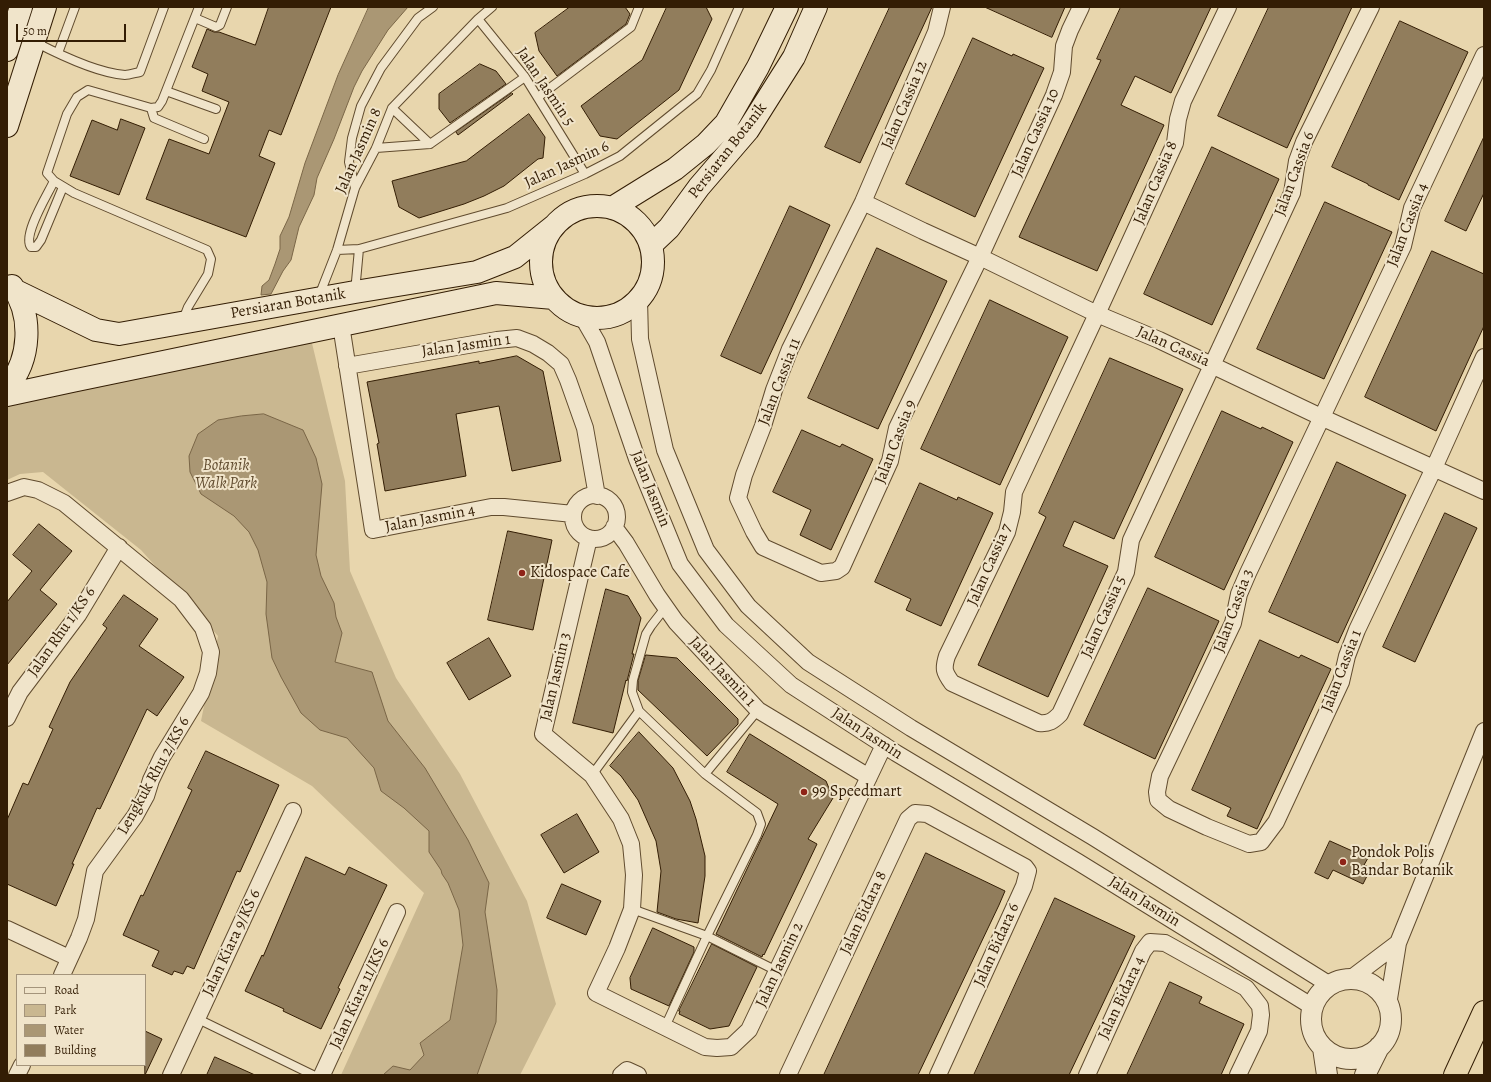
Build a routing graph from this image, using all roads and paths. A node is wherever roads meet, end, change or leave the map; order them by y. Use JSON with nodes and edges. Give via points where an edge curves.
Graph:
{"nodes":[{"id":1,"x":21,"y":7,"type":"edge"},
{"id":2,"x":45,"y":7,"type":"edge"},
{"id":3,"x":75,"y":7,"type":"edge"},
{"id":4,"x":164,"y":7,"type":"edge"},
{"id":5,"x":199,"y":7,"type":"edge"},
{"id":6,"x":227,"y":7,"type":"edge"},
{"id":7,"x":433,"y":7,"type":"edge"},
{"id":8,"x":492,"y":7,"type":"edge"},
{"id":9,"x":639,"y":7,"type":"edge"},
{"id":10,"x":739,"y":7,"type":"edge"},
{"id":11,"x":787,"y":7,"type":"edge"},
{"id":12,"x":816,"y":7,"type":"edge"},
{"id":13,"x":942,"y":7,"type":"edge"},
{"id":14,"x":1081,"y":7,"type":"edge"},
{"id":15,"x":1228,"y":7,"type":"edge"},
{"id":16,"x":1371,"y":7,"type":"edge"},
{"id":17,"x":195,"y":18,"type":"junction"},
{"id":18,"x":478,"y":19,"type":"junction"},
{"id":19,"x":35,"y":41,"type":"junction"},
{"id":20,"x":7,"y":50,"type":"edge"},
{"id":21,"x":58,"y":53,"type":"junction"},
{"id":22,"x":1484,"y":55,"type":"edge"},
{"id":23,"x":525,"y":77,"type":"junction"},
{"id":24,"x":166,"y":91,"type":"junction"},
{"id":25,"x":538,"y":98,"type":"junction"},
{"id":26,"x":151,"y":108,"type":"junction"},
{"id":27,"x":392,"y":108,"type":"junction"},
{"id":28,"x":216,"y":109,"type":"dead end"},
{"id":29,"x":7,"y":126,"type":"edge"},
{"id":30,"x":204,"y":139,"type":"dead end"},
{"id":31,"x":430,"y":144,"type":"junction"},
{"id":32,"x":376,"y":148,"type":"junction"},
{"id":33,"x":586,"y":174,"type":"junction"},
{"id":34,"x":54,"y":181,"type":"junction"},
{"id":35,"x":64,"y":187,"type":"junction"},
{"id":36,"x":355,"y":188,"type":"junction"},
{"id":37,"x":863,"y":202,"type":"junction"},
{"id":38,"x":612,"y":208,"type":"junction"},
{"id":39,"x":555,"y":224,"type":"junction"},
{"id":40,"x":651,"y":245,"type":"junction"},
{"id":41,"x":359,"y":249,"type":"junction"},
{"id":42,"x":337,"y":250,"type":"junction"},
{"id":43,"x":980,"y":256,"type":"junction"},
{"id":44,"x":11,"y":285,"type":"edge"},
{"id":45,"x":355,"y":292,"type":"junction"},
{"id":46,"x":554,"y":298,"type":"junction"},
{"id":47,"x":318,"y":299,"type":"junction"},
{"id":48,"x":639,"y":299,"type":"junction"},
{"id":49,"x":1097,"y":314,"type":"junction"},
{"id":50,"x":582,"y":316,"type":"junction"},
{"id":51,"x":181,"y":324,"type":"junction"},
{"id":52,"x":341,"y":325,"type":"junction"},
{"id":53,"x":1484,"y":357,"type":"edge"},
{"id":54,"x":1212,"y":364,"type":"junction"},
{"id":55,"x":347,"y":366,"type":"junction"},
{"id":56,"x":7,"y":387,"type":"edge"},
{"id":57,"x":7,"y":396,"type":"edge"},
{"id":58,"x":1321,"y":417,"type":"junction"},
{"id":59,"x":1434,"y":468,"type":"junction"},
{"id":60,"x":1484,"y":491,"type":"edge"},
{"id":61,"x":7,"y":493,"type":"edge"},
{"id":62,"x":597,"y":496,"type":"junction"},
{"id":63,"x":573,"y":514,"type":"junction"},
{"id":64,"x":614,"y":527,"type":"junction"},
{"id":65,"x":589,"y":538,"type":"junction"},
{"id":66,"x":119,"y":547,"type":"junction"},
{"id":67,"x":780,"y":555,"type":"joint"},
{"id":68,"x":665,"y":608,"type":"junction"},
{"id":69,"x":994,"y":704,"type":"joint"},
{"id":70,"x":758,"y":710,"type":"junction"},
{"id":71,"x":638,"y":711,"type":"junction"},
{"id":72,"x":7,"y":718,"type":"edge"},
{"id":73,"x":1484,"y":731,"type":"edge"},
{"id":74,"x":884,"y":745,"type":"junction"},
{"id":75,"x":705,"y":774,"type":"junction"},
{"id":76,"x":592,"y":775,"type":"junction"},
{"id":77,"x":869,"y":777,"type":"junction"},
{"id":78,"x":293,"y":811,"type":"dead end"},
{"id":79,"x":1207,"y":827,"type":"joint"},
{"id":80,"x":974,"y":839,"type":"joint"},
{"id":81,"x":632,"y":909,"type":"junction"},
{"id":82,"x":397,"y":912,"type":"dead end"},
{"id":83,"x":7,"y":929,"type":"edge"},
{"id":84,"x":707,"y":936,"type":"junction"},
{"id":85,"x":1398,"y":943,"type":"junction"},
{"id":86,"x":69,"y":958,"type":"junction"},
{"id":87,"x":777,"y":971,"type":"junction"},
{"id":88,"x":62,"y":974,"type":"edge"},
{"id":89,"x":1340,"y":982,"type":"junction"},
{"id":90,"x":596,"y":993,"type":"joint"},
{"id":91,"x":1388,"y":1005,"type":"junction"},
{"id":92,"x":1313,"y":1007,"type":"junction"},
{"id":93,"x":1484,"y":1012,"type":"edge"},
{"id":94,"x":198,"y":1019,"type":"junction"},
{"id":95,"x":665,"y":1027,"type":"junction"},
{"id":96,"x":1379,"y":1047,"type":"junction"},
{"id":97,"x":1323,"y":1048,"type":"junction"},
{"id":98,"x":22,"y":1066,"type":"edge"},
{"id":99,"x":17,"y":1075,"type":"edge"},
{"id":100,"x":171,"y":1075,"type":"edge"},
{"id":101,"x":313,"y":1075,"type":"edge"},
{"id":102,"x":322,"y":1075,"type":"edge"},
{"id":103,"x":788,"y":1075,"type":"edge"},
{"id":104,"x":938,"y":1075,"type":"edge"},
{"id":105,"x":1087,"y":1075,"type":"edge"},
{"id":106,"x":1238,"y":1075,"type":"edge"},
{"id":107,"x":1327,"y":1075,"type":"edge"},
{"id":108,"x":1365,"y":1075,"type":"edge"},
{"id":109,"x":1455,"y":1075,"type":"edge"}],
"edges":[{"from":1,"to":20,"type":"main road"},
{"from":2,"to":19,"type":"main road"},
{"from":3,"to":21,"type":"lane"},
{"from":4,"to":21,"type":"lane","via":[[140,72],[126,75],[106,72]]},
{"from":5,"to":17,"type":"lane"},
{"from":6,"to":17,"type":"lane","via":[[220,26],[216,27]]},
{"from":7,"to":36,"type":"lane","via":[[418,18],[381,68],[361,106],[352,138],[349,162]]},
{"from":8,"to":18,"type":"lane","name":"Jalan Jasmin 8"},
{"from":9,"to":25,"type":"lane","via":[[631,27]]},
{"from":10,"to":33,"type":"lane","name":"Jalan Jasmin 6","via":[[712,70],[697,94],[620,156]]},
{"from":11,"to":38,"type":"main road","name":"Persiaran Botanik","via":[[758,67],[726,123],[675,170]]},
{"from":12,"to":40,"type":"main road","name":"Persiaran Botanik","via":[[794,57],[748,130],[669,228]]},
{"from":13,"to":37,"type":"street","name":"Jalan Cassia 12","via":[[936,32]]},
{"from":14,"to":43,"type":"street","name":"Jalan Cassia 10","via":[[1064,46],[1062,72],[1054,95]]},
{"from":15,"to":49,"type":"street","name":"Jalan Cassia 8","via":[[1183,101],[1175,142]]},
{"from":16,"to":54,"type":"street","name":"Jalan Cassia 6","via":[[1304,142],[1297,161],[1292,193]]},
{"from":17,"to":24,"type":"lane"},
{"from":18,"to":23,"type":"lane","name":"Jalan Jasmin 5"},
{"from":18,"to":27,"type":"lane","name":"Jalan Jasmin 8"},
{"from":19,"to":21,"type":"lane"},
{"from":19,"to":29,"type":"main road"},
{"from":22,"to":58,"type":"street","name":"Jalan Cassia 4","via":[[1412,208],[1403,246]]},
{"from":23,"to":25,"type":"lane","name":"Jalan Jasmin 5"},
{"from":23,"to":31,"type":"lane"},
{"from":24,"to":26,"type":"lane","via":[[158,107]]},
{"from":24,"to":28,"type":"lane"},
{"from":25,"to":33,"type":"lane","name":"Jalan Jasmin 5"},
{"from":26,"to":30,"type":"lane","via":[[154,118]]},
{"from":26,"to":34,"type":"lane","via":[[88,90],[77,97],[67,114],[49,165],[48,173]]},
{"from":27,"to":31,"type":"lane"},
{"from":27,"to":32,"type":"lane","name":"Jalan Jasmin 8"},
{"from":31,"to":32,"type":"lane"},
{"from":32,"to":36,"type":"lane","name":"Jalan Jasmin 8"},
{"from":33,"to":41,"type":"lane","name":"Jalan Jasmin 6","via":[[507,208]]},
{"from":34,"to":35,"type":"lane"},
{"from":34,"to":35,"type":"lane","via":[[34,220],[29,237],[29,244],[32,247],[36,247],[41,240]]},
{"from":35,"to":51,"type":"lane","via":[[207,250],[210,260],[208,274]]},
{"from":36,"to":42,"type":"lane","name":"Jalan Jasmin 8"},
{"from":37,"to":43,"type":"street","name":"Jalan Cassia"},
{"from":37,"to":67,"type":"street","name":"Jalan Cassia 11","via":[[790,349],[738,498],[763,547]]},
{"from":38,"to":39,"type":"main road","via":[[582,208],[567,214]]},
{"from":38,"to":40,"type":"main road","via":[[629,215],[642,228]]},
{"from":39,"to":45,"type":"main road","name":"Persiaran Botanik","via":[[515,257],[477,272]]},
{"from":39,"to":46,"type":"main road","via":[[546,238],[541,269]]},
{"from":40,"to":48,"type":"main road","via":[[652,274]]},
{"from":41,"to":42,"type":"lane","name":"Jalan Jasmin 6"},
{"from":41,"to":45,"type":"lane"},
{"from":42,"to":47,"type":"lane","name":"Jalan Jasmin 8"},
{"from":43,"to":49,"type":"street","name":"Jalan Cassia"},
{"from":43,"to":67,"type":"street","name":"Jalan Cassia 9","via":[[897,428],[890,460],[842,567],[836,571],[821,573]]},
{"from":44,"to":51,"type":"main road","name":"Persiaran Botanik","via":[[96,330],[119,334]]},
{"from":44,"to":56,"type":"main road","via":[[25,313],[27,336],[23,359]]},
{"from":45,"to":47,"type":"main road","name":"Persiaran Botanik"},
{"from":46,"to":50,"type":"main road","via":[[562,306]]},
{"from":46,"to":52,"type":"main road","name":"Persiaran Botanik","via":[[496,293]]},
{"from":47,"to":51,"type":"main road","name":"Persiaran Botanik"},
{"from":48,"to":50,"type":"main road","via":[[622,312],[603,318]]},
{"from":48,"to":89,"type":"street","name":"Jalan Jasmin","via":[[640,339],[665,450],[706,550],[748,606],[808,662],[911,728]]},
{"from":49,"to":54,"type":"street","name":"Jalan Cassia"},
{"from":49,"to":69,"type":"street","name":"Jalan Cassia 7","via":[[1014,492],[1007,532],[944,665],[945,674],[952,683]]},
{"from":50,"to":74,"type":"street","name":"Jalan Jasmin","via":[[597,342],[637,459],[680,564],[726,626],[791,685]]},
{"from":52,"to":55,"type":"street","name":"Jalan Jasmin 4"},
{"from":52,"to":57,"type":"main road","name":"Persiaran Botanik"},
{"from":53,"to":59,"type":"street","name":"Jalan Cassia 1"},
{"from":54,"to":58,"type":"street","name":"Jalan Cassia"},
{"from":54,"to":69,"type":"street","name":"Jalan Cassia 5","via":[[1131,540],[1126,572],[1060,714],[1047,724],[1039,723]]},
{"from":55,"to":62,"type":"street","name":"Jalan Jasmin 1","via":[[497,340],[517,338],[533,344],[561,364],[568,380],[585,428]]},
{"from":55,"to":63,"type":"street","name":"Jalan Jasmin 4","via":[[373,530],[491,507]]},
{"from":58,"to":59,"type":"street","name":"Jalan Cassia"},
{"from":58,"to":79,"type":"street","name":"Jalan Cassia 3","via":[[1239,594],[1233,623],[1160,776],[1158,800],[1169,809]]},
{"from":59,"to":60,"type":"street","name":"Jalan Cassia"},
{"from":59,"to":79,"type":"street","name":"Jalan Cassia 1","via":[[1357,630],[1341,682],[1276,822],[1262,842],[1249,844]]},
{"from":61,"to":66,"type":"street","name":"Lengkuk Rhu 2/KS 6","via":[[24,486],[38,490],[64,503]]},
{"from":62,"to":63,"type":"street","via":[[585,498]]},
{"from":62,"to":64,"type":"street","via":[[612,503],[617,516]]},
{"from":63,"to":65,"type":"street","via":[[580,534]]},
{"from":64,"to":65,"type":"street","via":[[608,536],[601,539]]},
{"from":64,"to":68,"type":"street","name":"Jalan Jasmin 1"},
{"from":65,"to":76,"type":"street","name":"Jalan Jasmin 3","via":[[543,734]]},
{"from":66,"to":72,"type":"street","name":"Jalan Rhu 1/KS 6","via":[[78,615],[20,692]]},
{"from":66,"to":86,"type":"street","name":"Lengkuk Rhu 2/KS 6","via":[[181,599],[203,628],[211,652],[208,673],[201,693],[162,757],[135,816],[95,872],[86,919]]},
{"from":68,"to":70,"type":"street","name":"Jalan Jasmin 1","via":[[693,642]]},
{"from":68,"to":71,"type":"lane","via":[[646,634],[633,680],[632,692]]},
{"from":70,"to":75,"type":"lane"},
{"from":70,"to":77,"type":"street","name":"Jalan Jasmin 1"},
{"from":71,"to":75,"type":"lane"},
{"from":71,"to":76,"type":"lane"},
{"from":73,"to":85,"type":"street"},
{"from":74,"to":77,"type":"street","name":"Jalan Jasmin 2"},
{"from":74,"to":92,"type":"street","name":"Jalan Jasmin"},
{"from":75,"to":84,"type":"lane","via":[[757,812],[761,824],[758,835]]},
{"from":76,"to":81,"type":"street","name":"Jalan Jasmin 3","via":[[621,819],[631,844],[634,875]]},
{"from":77,"to":87,"type":"street","name":"Jalan Jasmin 2"},
{"from":78,"to":94,"type":"street","name":"Jalan Kiara 9/KS 6"},
{"from":80,"to":103,"type":"street","name":"Jalan Bidara 8","via":[[927,814],[915,813],[908,819]]},
{"from":80,"to":104,"type":"street","name":"Jalan Bidara 6","via":[[1028,871]]},
{"from":81,"to":84,"type":"lane"},
{"from":81,"to":90,"type":"street","name":"Jalan Jasmin 3"},
{"from":82,"to":102,"type":"street","name":"Jalan Kiara 11/KS 6"},
{"from":83,"to":86,"type":"street"},
{"from":84,"to":87,"type":"lane"},
{"from":84,"to":95,"type":"lane"},
{"from":85,"to":89,"type":"street"},
{"from":85,"to":91,"type":"street"},
{"from":86,"to":88,"type":"street","name":"Lengkuk Rhu 2/KS 6"},
{"from":87,"to":95,"type":"street","name":"Jalan Jasmin 2","via":[[749,1030],[731,1047],[705,1047]]},
{"from":89,"to":91,"type":"street","via":[[1361,981],[1372,986],[1382,994]]},
{"from":89,"to":92,"type":"street","via":[[1323,991]]},
{"from":90,"to":95,"type":"street","name":"Jalan Jasmin 2"},
{"from":91,"to":96,"type":"street","via":[[1390,1028]]},
{"from":92,"to":97,"type":"street","via":[[1312,1029]]},
{"from":93,"to":109,"type":"highway"},
{"from":94,"to":100,"type":"street","name":"Jalan Kiara 9/KS 6"},
{"from":94,"to":101,"type":"lane"},
{"from":96,"to":97,"type":"street","via":[[1369,1055],[1357,1059],[1345,1059]]},
{"from":96,"to":108,"type":"street"},
{"from":97,"to":107,"type":"street"},
{"from":98,"to":99,"type":"street"},
{"from":105,"to":106,"type":"street","name":"Jalan Bidara 4","via":[[1143,951],[1150,942],[1165,944],[1246,988],[1260,1006],[1259,1031]]}]}
